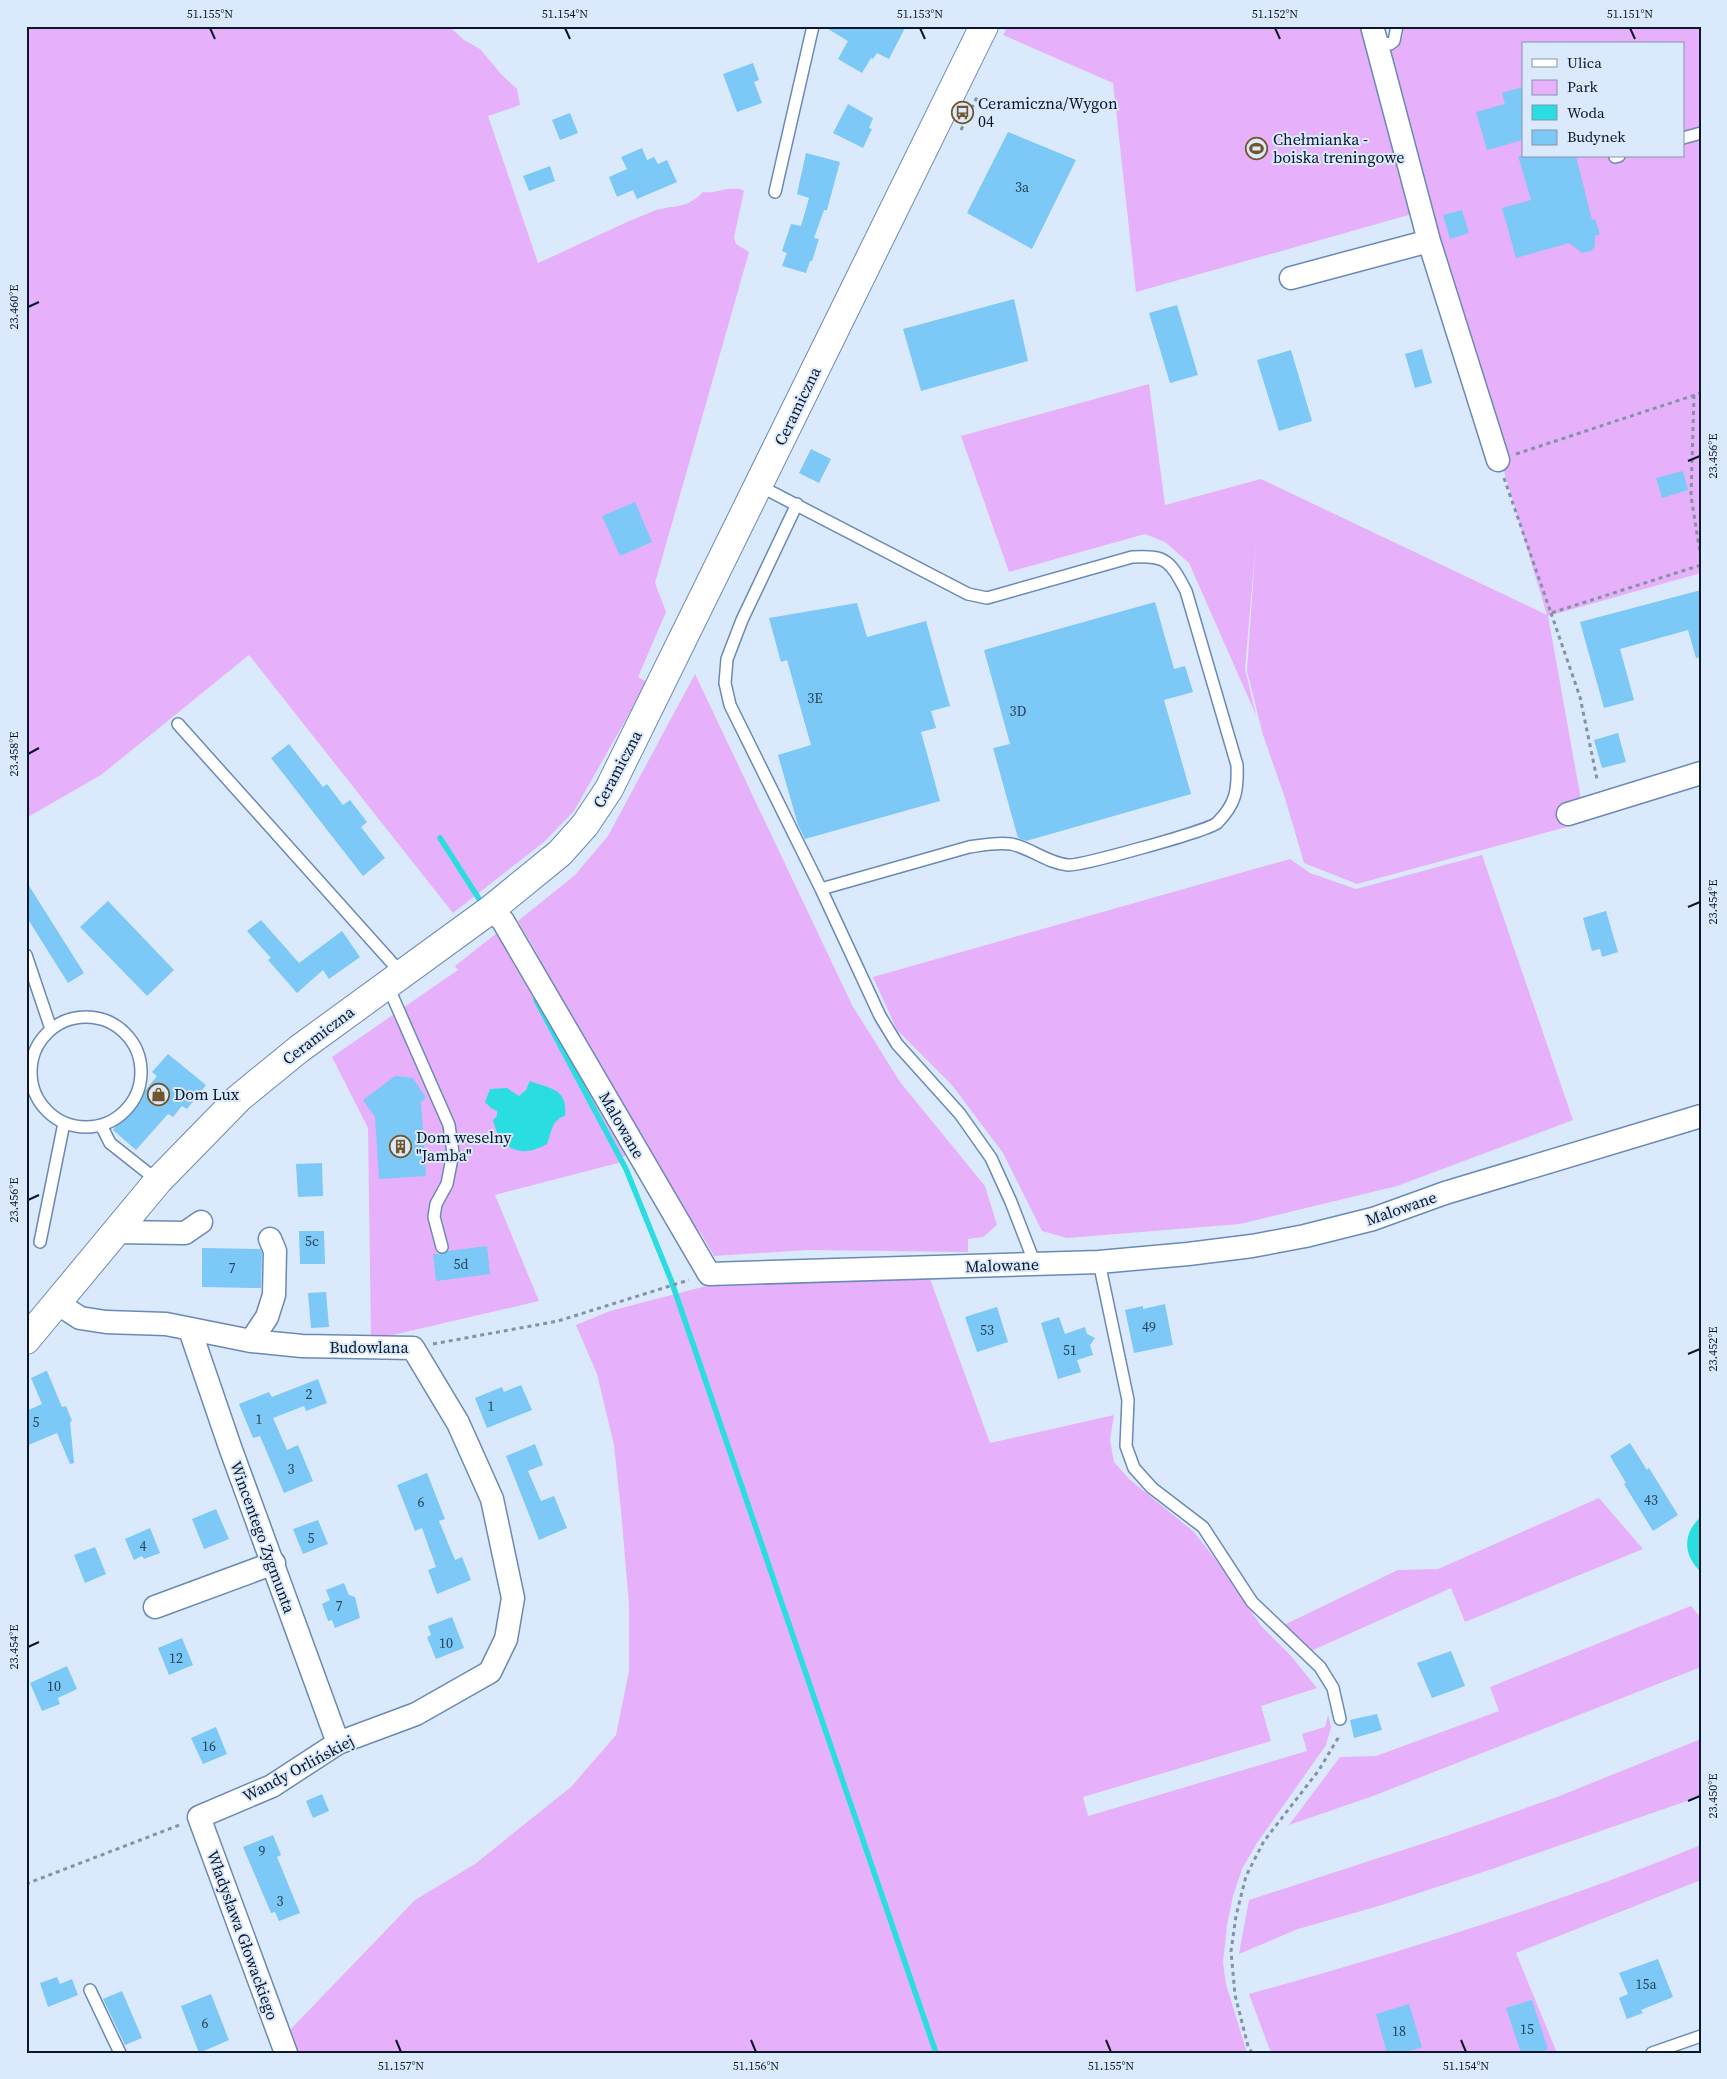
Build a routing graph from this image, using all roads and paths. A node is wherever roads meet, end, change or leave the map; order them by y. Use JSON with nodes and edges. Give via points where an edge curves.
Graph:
{"nodes":[{"id":1,"x":813,"y":26,"type":"edge"},
{"id":2,"x":984,"y":26,"type":"edge"},
{"id":3,"x":1397,"y":26,"type":"edge"},
{"id":4,"x":1372,"y":27,"type":"edge"},
{"id":5,"x":1701,"y":133,"type":"edge"},
{"id":6,"x":1684,"y":138,"type":"edge"},
{"id":7,"x":775,"y":192,"type":"dead end"},
{"id":8,"x":1429,"y":241,"type":"junction"},
{"id":9,"x":1291,"y":278,"type":"dead end"},
{"id":10,"x":1701,"y":393,"type":"edge"},
{"id":11,"x":1694,"y":395,"type":"junction"},
{"id":12,"x":1498,"y":460,"type":"junction"},
{"id":13,"x":758,"y":485,"type":"junction"},
{"id":14,"x":797,"y":504,"type":"junction"},
{"id":15,"x":1701,"y":559,"type":"edge"},
{"id":16,"x":1701,"y":565,"type":"edge"},
{"id":17,"x":1551,"y":613,"type":"junction"},
{"id":18,"x":178,"y":724,"type":"dead end"},
{"id":19,"x":1701,"y":773,"type":"edge"},
{"id":20,"x":1597,"y":779,"type":"dead end"},
{"id":21,"x":1568,"y":814,"type":"dead end"},
{"id":22,"x":822,"y":889,"type":"junction"},
{"id":23,"x":487,"y":911,"type":"junction"},
{"id":24,"x":26,"y":955,"type":"edge"},
{"id":25,"x":394,"y":979,"type":"junction"},
{"id":26,"x":51,"y":1029,"type":"junction"},
{"id":27,"x":1701,"y":1116,"type":"edge"},
{"id":28,"x":64,"y":1123,"type":"junction"},
{"id":29,"x":102,"y":1125,"type":"junction"},
{"id":30,"x":158,"y":1181,"type":"junction"},
{"id":31,"x":201,"y":1222,"type":"dead end"},
{"id":32,"x":116,"y":1232,"type":"junction"},
{"id":33,"x":270,"y":1239,"type":"dead end"},
{"id":34,"x":40,"y":1242,"type":"dead end"},
{"id":35,"x":442,"y":1247,"type":"dead end"},
{"id":36,"x":1100,"y":1262,"type":"junction"},
{"id":37,"x":1035,"y":1264,"type":"junction"},
{"id":38,"x":680,"y":1282,"type":"dead end"},
{"id":39,"x":57,"y":1303,"type":"junction"},
{"id":40,"x":190,"y":1330,"type":"junction"},
{"id":41,"x":26,"y":1340,"type":"edge"},
{"id":42,"x":251,"y":1341,"type":"junction"},
{"id":43,"x":413,"y":1348,"type":"junction"},
{"id":44,"x":274,"y":1563,"type":"junction"},
{"id":45,"x":155,"y":1608,"type":"dead end"},
{"id":46,"x":1340,"y":1719,"type":"joint"},
{"id":47,"x":338,"y":1743,"type":"junction"},
{"id":48,"x":199,"y":1817,"type":"junction"},
{"id":49,"x":26,"y":1884,"type":"edge"},
{"id":50,"x":90,"y":1990,"type":"dead end"},
{"id":51,"x":1701,"y":2036,"type":"edge"},
{"id":52,"x":120,"y":2053,"type":"edge"},
{"id":53,"x":286,"y":2053,"type":"edge"},
{"id":54,"x":1252,"y":2053,"type":"edge"},
{"id":55,"x":1652,"y":2053,"type":"edge"}],
"edges":[{"from":1,"to":7,"type":"lane"},
{"from":2,"to":13,"type":"street","name":"Ceramiczna"},
{"from":3,"to":4,"type":"lane","via":[[1390,44],[1381,42]]},
{"from":4,"to":8,"type":"street"},
{"from":5,"to":6,"type":"lane"},
{"from":8,"to":9,"type":"street"},
{"from":8,"to":12,"type":"street"},
{"from":10,"to":11,"type":"path"},
{"from":11,"to":12,"type":"path"},
{"from":11,"to":15,"type":"path","via":[[1691,496]]},
{"from":12,"to":17,"type":"path"},
{"from":13,"to":14,"type":"lane"},
{"from":13,"to":23,"type":"street","name":"Ceramiczna","via":[[609,789],[585,825],[560,853]]},
{"from":14,"to":22,"type":"lane","via":[[742,620],[727,660],[724,683],[730,705]]},
{"from":14,"to":22,"type":"lane","via":[[968,594],[988,598],[1132,557],[1154,556],[1173,567],[1186,591],[1238,765],[1238,787],[1229,808],[1215,825],[1188,836],[1070,865],[1050,862],[1012,844],[969,847]]},
{"from":16,"to":17,"type":"path"},
{"from":17,"to":20,"type":"path","via":[[1580,697]]},
{"from":18,"to":25,"type":"lane"},
{"from":19,"to":21,"type":"street"},
{"from":22,"to":37,"type":"lane","via":[[884,1023],[897,1044],[960,1114],[991,1158]]},
{"from":23,"to":25,"type":"street","name":"Ceramiczna"},
{"from":23,"to":37,"type":"street","name":"Malowane","via":[[503,921],[709,1274]]},
{"from":24,"to":26,"type":"lane"},
{"from":25,"to":30,"type":"street","name":"Ceramiczna","via":[[299,1048],[239,1098]]},
{"from":25,"to":35,"type":"lane","via":[[448,1126],[453,1153],[447,1184],[436,1204],[434,1217]]},
{"from":26,"to":28,"type":"lane","via":[[39,1043],[32,1061],[32,1080],[37,1098],[49,1113]]},
{"from":26,"to":29,"type":"lane","via":[[67,1020],[84,1016],[118,1026],[131,1039],[139,1055],[142,1072],[139,1090],[118,1118]]},
{"from":27,"to":36,"type":"street","name":"Malowane","via":[[1445,1192],[1373,1219],[1338,1228],[1252,1246]]},
{"from":28,"to":29,"type":"lane","via":[[83,1127]]},
{"from":28,"to":34,"type":"lane"},
{"from":29,"to":30,"type":"lane","via":[[110,1143]]},
{"from":30,"to":32,"type":"street","name":"Ceramiczna"},
{"from":31,"to":32,"type":"street","via":[[185,1233]]},
{"from":32,"to":39,"type":"street","name":"Ceramiczna"},
{"from":33,"to":42,"type":"street","via":[[275,1251],[274,1295],[267,1317]]},
{"from":36,"to":37,"type":"street","name":"Malowane"},
{"from":36,"to":46,"type":"lane","via":[[1128,1400],[1126,1446],[1134,1468],[1152,1488],[1204,1527],[1252,1602],[1320,1667],[1333,1688]]},
{"from":38,"to":43,"type":"path","name":"Budowlana","via":[[558,1321]]},
{"from":39,"to":40,"type":"street","name":"Budowlana","via":[[80,1318],[166,1324]]},
{"from":39,"to":41,"type":"street","name":"Ceramiczna"},
{"from":40,"to":42,"type":"street","name":"Budowlana"},
{"from":40,"to":44,"type":"street","name":"Wincentego Zygmunta"},
{"from":42,"to":43,"type":"street","name":"Budowlana","via":[[302,1346]]},
{"from":43,"to":47,"type":"street","name":"Wandy Orlińskiej","via":[[458,1423],[492,1499],[514,1598],[506,1639],[490,1672],[416,1714]]},
{"from":44,"to":45,"type":"street"},
{"from":44,"to":47,"type":"street","name":"Wincentego Zygmunta"},
{"from":46,"to":54,"type":"path","via":[[1338,1738],[1319,1770],[1264,1841],[1246,1876],[1231,1951],[1235,1995]]},
{"from":47,"to":48,"type":"street","name":"Wandy Orlińskiej","via":[[272,1786]]},
{"from":48,"to":49,"type":"path"},
{"from":48,"to":53,"type":"street","name":"Władysława Głowackiego"},
{"from":50,"to":52,"type":"lane"},
{"from":51,"to":55,"type":"lane"}]}
